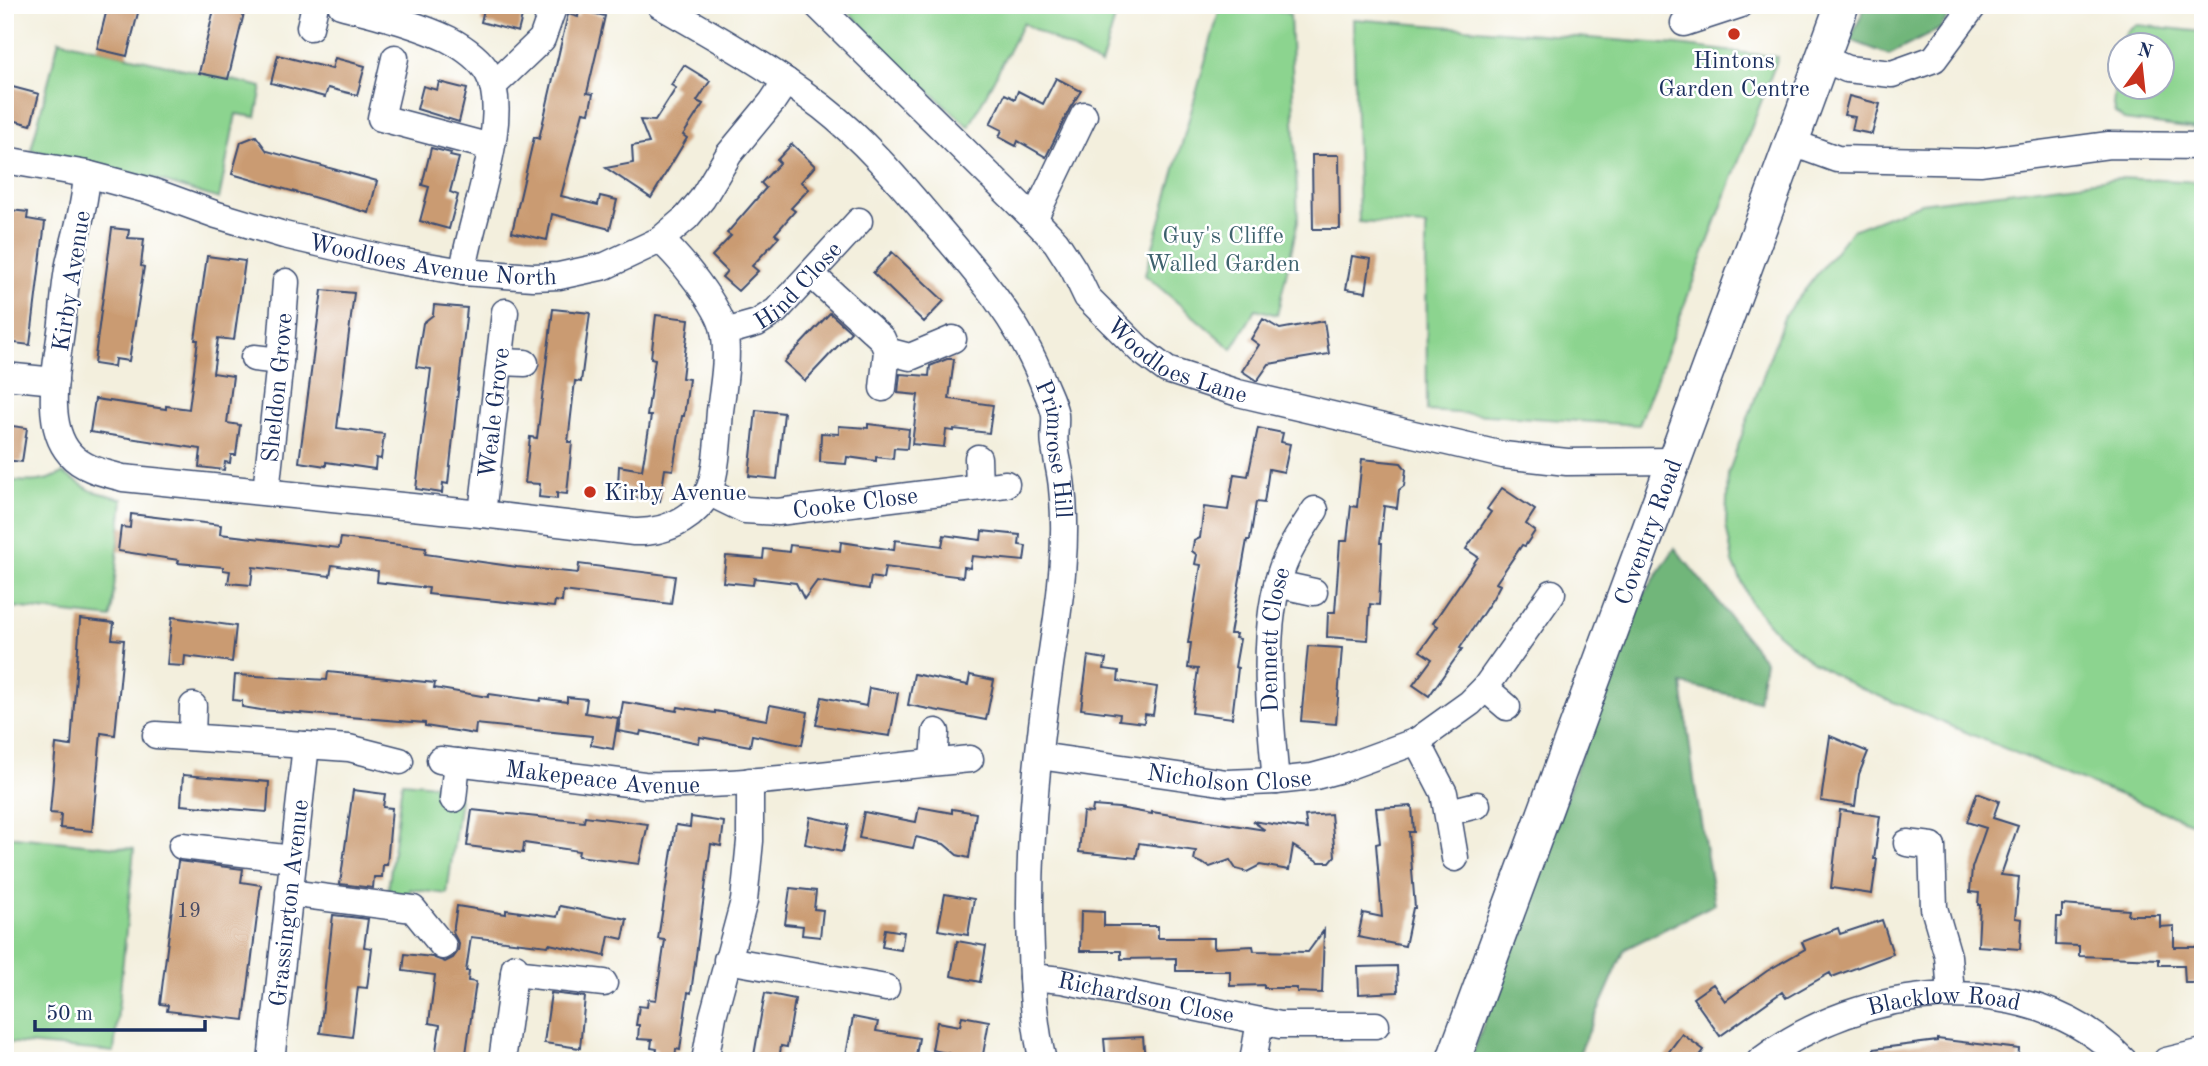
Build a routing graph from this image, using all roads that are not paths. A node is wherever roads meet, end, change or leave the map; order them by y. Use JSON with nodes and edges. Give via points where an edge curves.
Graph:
{"nodes":[{"id":1,"x":341,"y":5,"type":"edge"},
{"id":2,"x":554,"y":5,"type":"edge"},
{"id":3,"x":660,"y":5,"type":"edge"},
{"id":4,"x":817,"y":5,"type":"edge"},
{"id":5,"x":1739,"y":5,"type":"edge"},
{"id":6,"x":1973,"y":5,"type":"edge"},
{"id":7,"x":1836,"y":7,"type":"edge"},
{"id":8,"x":1684,"y":23,"type":"dead end"},
{"id":9,"x":395,"y":58,"type":"dead end"},
{"id":10,"x":1822,"y":58,"type":"junction"},
{"id":11,"x":786,"y":81,"type":"junction"},
{"id":12,"x":493,"y":86,"type":"junction"},
{"id":13,"x":1084,"y":115,"type":"dead end"},
{"id":14,"x":1790,"y":142,"type":"junction"},
{"id":15,"x":2203,"y":146,"type":"edge"},
{"id":16,"x":491,"y":147,"type":"junction"},
{"id":17,"x":5,"y":160,"type":"edge"},
{"id":18,"x":87,"y":174,"type":"junction"},
{"id":19,"x":1034,"y":219,"type":"junction"},
{"id":20,"x":859,"y":221,"type":"dead end"},
{"id":21,"x":660,"y":240,"type":"junction"},
{"id":22,"x":463,"y":272,"type":"junction"},
{"id":23,"x":811,"y":274,"type":"junction"},
{"id":24,"x":286,"y":282,"type":"dead end"},
{"id":25,"x":505,"y":312,"type":"dead end"},
{"id":26,"x":725,"y":332,"type":"junction"},
{"id":27,"x":953,"y":339,"type":"dead end"},
{"id":28,"x":887,"y":351,"type":"junction"},
{"id":29,"x":254,"y":358,"type":"dead end"},
{"id":30,"x":281,"y":361,"type":"junction"},
{"id":31,"x":5,"y":376,"type":"edge"},
{"id":32,"x":55,"y":381,"type":"junction"},
{"id":33,"x":883,"y":388,"type":"dead end"},
{"id":34,"x":978,"y":458,"type":"dead end"},
{"id":35,"x":1673,"y":461,"type":"junction"},
{"id":36,"x":1006,"y":484,"type":"dead end"},
{"id":37,"x":979,"y":486,"type":"junction"},
{"id":38,"x":266,"y":492,"type":"junction"},
{"id":39,"x":708,"y":492,"type":"junction"},
{"id":40,"x":1315,"y":510,"type":"dead end"},
{"id":41,"x":482,"y":514,"type":"junction"},
{"id":42,"x":1277,"y":584,"type":"junction"},
{"id":43,"x":1314,"y":592,"type":"dead end"},
{"id":44,"x":1552,"y":593,"type":"dead end"},
{"id":45,"x":1485,"y":688,"type":"junction"},
{"id":46,"x":193,"y":706,"type":"dead end"},
{"id":47,"x":1507,"y":707,"type":"dead end"},
{"id":48,"x":936,"y":732,"type":"dead end"},
{"id":49,"x":156,"y":736,"type":"dead end"},
{"id":50,"x":192,"y":737,"type":"junction"},
{"id":51,"x":1417,"y":741,"type":"junction"},
{"id":52,"x":306,"y":745,"type":"junction"},
{"id":53,"x":1039,"y":756,"type":"junction"},
{"id":54,"x":971,"y":759,"type":"dead end"},
{"id":55,"x":400,"y":761,"type":"dead end"},
{"id":56,"x":934,"y":762,"type":"junction"},
{"id":57,"x":750,"y":781,"type":"junction"},
{"id":58,"x":1276,"y":781,"type":"junction"},
{"id":59,"x":453,"y":799,"type":"dead end"},
{"id":60,"x":1477,"y":805,"type":"dead end"},
{"id":61,"x":1448,"y":812,"type":"junction"},
{"id":62,"x":1907,"y":843,"type":"dead end"},
{"id":63,"x":181,"y":846,"type":"dead end"},
{"id":64,"x":1455,"y":858,"type":"dead end"},
{"id":65,"x":293,"y":859,"type":"junction"},
{"id":66,"x":289,"y":893,"type":"junction"},
{"id":67,"x":443,"y":946,"type":"dead end"},
{"id":68,"x":727,"y":960,"type":"junction"},
{"id":69,"x":1032,"y":977,"type":"junction"},
{"id":70,"x":604,"y":983,"type":"dead end"},
{"id":71,"x":886,"y":988,"type":"dead end"},
{"id":72,"x":1951,"y":994,"type":"junction"},
{"id":73,"x":1260,"y":1021,"type":"junction"},
{"id":74,"x":1376,"y":1024,"type":"dead end"},
{"id":75,"x":2203,"y":1052,"type":"edge"},
{"id":76,"x":271,"y":1061,"type":"edge"},
{"id":77,"x":502,"y":1061,"type":"edge"},
{"id":78,"x":705,"y":1061,"type":"edge"},
{"id":79,"x":1043,"y":1061,"type":"edge"},
{"id":80,"x":1253,"y":1061,"type":"edge"},
{"id":81,"x":1454,"y":1061,"type":"edge"},
{"id":82,"x":1760,"y":1061,"type":"edge"},
{"id":83,"x":2124,"y":1061,"type":"edge"},
{"id":84,"x":2166,"y":1061,"type":"edge"}],
"edges":[{"from":1,"to":12,"type":"street","via":[[449,40],[474,57]]},
{"from":2,"to":12,"type":"street","via":[[542,39]]},
{"from":3,"to":11,"type":"street","name":"Primrose Hill"},
{"from":4,"to":19,"type":"street","name":"Woodloes Lane"},
{"from":5,"to":8,"type":"street"},
{"from":6,"to":10,"type":"street","via":[[1934,59],[1892,74],[1847,69]]},
{"from":7,"to":10,"type":"main road","name":"Coventry Road"},
{"from":9,"to":16,"type":"street","via":[[381,118]]},
{"from":10,"to":14,"type":"main road","name":"Coventry Road"},
{"from":11,"to":21,"type":"street","name":"Woodloes Avenue North","via":[[687,218]]},
{"from":11,"to":53,"type":"street","name":"Primrose Hill","via":[[865,146],[956,247],[1010,316],[1045,388],[1055,415],[1064,539]]},
{"from":12,"to":16,"type":"street","via":[[497,108]]},
{"from":13,"to":19,"type":"street"},
{"from":14,"to":15,"type":"street","via":[[1837,159],[1980,162],[2109,145]]},
{"from":14,"to":35,"type":"main road","name":"Coventry Road"},
{"from":16,"to":22,"type":"street"},
{"from":17,"to":18,"type":"street","name":"Woodloes Avenue North"},
{"from":18,"to":22,"type":"street","name":"Woodloes Avenue North","via":[[284,235]]},
{"from":18,"to":32,"type":"street","name":"Kirby Avenue","via":[[68,267]]},
{"from":19,"to":35,"type":"street","name":"Woodloes Lane","via":[[1056,242],[1087,297],[1139,350],[1167,370],[1238,393],[1503,455],[1567,462]]},
{"from":20,"to":23,"type":"street","name":"Hind Close"},
{"from":21,"to":22,"type":"street","name":"Woodloes Avenue North","via":[[605,266],[559,276]]},
{"from":21,"to":26,"type":"street","name":"Kirby Avenue","via":[[691,275]]},
{"from":23,"to":26,"type":"street","name":"Hind Close","via":[[776,311]]},
{"from":23,"to":28,"type":"street","via":[[882,339]]},
{"from":24,"to":30,"type":"street","name":"Sheldon Grove"},
{"from":25,"to":41,"type":"street","name":"Weale Grove","via":[[513,363]]},
{"from":26,"to":39,"type":"street","name":"Kirby Avenue","via":[[717,444]]},
{"from":27,"to":28,"type":"street","via":[[910,357]]},
{"from":28,"to":33,"type":"street"},
{"from":29,"to":30,"type":"street"},
{"from":30,"to":38,"type":"street","name":"Sheldon Grove"},
{"from":31,"to":32,"type":"street"},
{"from":32,"to":38,"type":"street","name":"Kirby Avenue","via":[[60,438],[70,454],[94,470],[123,478]]},
{"from":34,"to":37,"type":"street"},
{"from":35,"to":81,"type":"main road","name":"Coventry Road"},
{"from":36,"to":37,"type":"street","name":"Cooke Close"},
{"from":37,"to":39,"type":"street","name":"Cooke Close","via":[[778,512],[745,510]]},
{"from":38,"to":41,"type":"street","name":"Kirby Avenue"},
{"from":39,"to":41,"type":"street","name":"Kirby Avenue","via":[[684,520],[658,531]]},
{"from":40,"to":42,"type":"street","name":"Dennett Close","via":[[1290,549]]},
{"from":42,"to":43,"type":"street"},
{"from":42,"to":58,"type":"street","name":"Dennett Close","via":[[1269,675]]},
{"from":44,"to":45,"type":"street","name":"Nicholson Close"},
{"from":45,"to":47,"type":"street"},
{"from":45,"to":51,"type":"street","name":"Nicholson Close"},
{"from":46,"to":50,"type":"street"},
{"from":48,"to":56,"type":"street"},
{"from":49,"to":50,"type":"street"},
{"from":50,"to":52,"type":"street"},
{"from":51,"to":58,"type":"street","name":"Nicholson Close","via":[[1338,770]]},
{"from":51,"to":61,"type":"street","via":[[1444,793]]},
{"from":52,"to":55,"type":"street","via":[[349,748]]},
{"from":52,"to":65,"type":"street","name":"Grassington Avenue"},
{"from":53,"to":58,"type":"street","name":"Nicholson Close","via":[[1202,781]]},
{"from":53,"to":69,"type":"street","name":"Primrose Hill","via":[[1031,852]]},
{"from":54,"to":56,"type":"street","name":"Makepeace Avenue"},
{"from":56,"to":57,"type":"street","name":"Makepeace Avenue"},
{"from":57,"to":59,"type":"street","name":"Makepeace Avenue","via":[[644,785],[448,761]]},
{"from":57,"to":68,"type":"street","via":[[748,873]]},
{"from":60,"to":61,"type":"street"},
{"from":61,"to":64,"type":"street"},
{"from":62,"to":72,"type":"street","via":[[1933,846],[1934,908],[1948,956]]},
{"from":63,"to":65,"type":"street"},
{"from":65,"to":66,"type":"street","name":"Grassington Avenue"},
{"from":66,"to":67,"type":"street","via":[[413,909]]},
{"from":66,"to":76,"type":"street","name":"Grassington Avenue"},
{"from":68,"to":71,"type":"street"},
{"from":68,"to":78,"type":"street"},
{"from":69,"to":73,"type":"street","name":"Richardson Close"},
{"from":69,"to":79,"type":"street","name":"Primrose Hill"},
{"from":70,"to":77,"type":"street","via":[[514,970]]},
{"from":72,"to":82,"type":"street","name":"Blacklow Road","via":[[1863,1008],[1833,1018]]},
{"from":72,"to":83,"type":"street","name":"Blacklow Road","via":[[1993,998],[2051,1012],[2097,1036]]},
{"from":73,"to":74,"type":"street","name":"Richardson Close","via":[[1308,1027]]},
{"from":73,"to":80,"type":"street","name":"Richardson Close"},
{"from":75,"to":84,"type":"street"}]}
